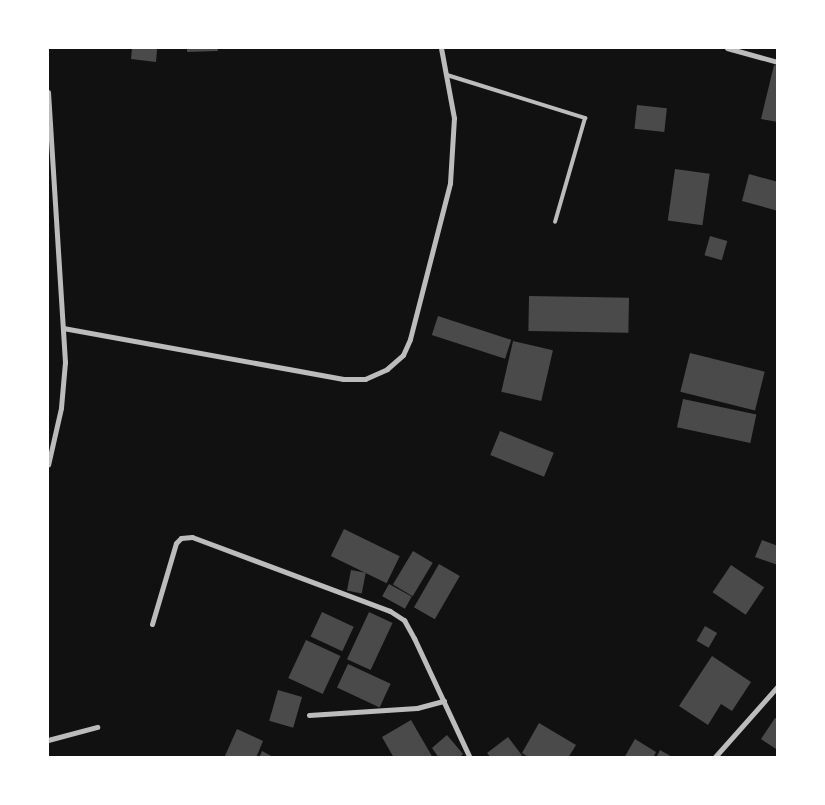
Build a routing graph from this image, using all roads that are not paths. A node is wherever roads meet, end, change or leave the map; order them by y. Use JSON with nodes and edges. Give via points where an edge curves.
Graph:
{"nodes":[{"id":1,"x":441,"y":48,"type":"edge"},
{"id":2,"x":727,"y":48,"type":"edge"},
{"id":3,"x":778,"y":62,"type":"edge"},
{"id":4,"x":446,"y":75,"type":"junction"},
{"id":5,"x":48,"y":92,"type":"edge"},
{"id":6,"x":555,"y":222,"type":"dead end"},
{"id":7,"x":63,"y":328,"type":"junction"},
{"id":8,"x":48,"y":465,"type":"edge"},
{"id":9,"x":152,"y":624,"type":"dead end"},
{"id":10,"x":778,"y":686,"type":"edge"},
{"id":11,"x":444,"y":701,"type":"junction"},
{"id":12,"x":309,"y":716,"type":"dead end"},
{"id":13,"x":97,"y":727,"type":"dead end"},
{"id":14,"x":48,"y":740,"type":"edge"},
{"id":15,"x":470,"y":758,"type":"edge"},
{"id":16,"x":714,"y":758,"type":"edge"}],
"edges":[{"from":1,"to":4,"type":"street"},
{"from":2,"to":3,"type":"street"},
{"from":4,"to":6,"type":"lane","via":[[585,118]]},
{"from":4,"to":7,"type":"street","via":[[454,118],[450,183],[410,338],[402,355],[387,369],[365,379],[343,379]]},
{"from":5,"to":7,"type":"street"},
{"from":7,"to":8,"type":"street","via":[[65,362],[61,408]]},
{"from":9,"to":11,"type":"street","via":[[176,543],[181,538],[192,537],[390,611],[404,620]]},
{"from":10,"to":16,"type":"street"},
{"from":11,"to":12,"type":"street","via":[[417,708]]},
{"from":11,"to":15,"type":"street"},
{"from":13,"to":14,"type":"street"}]}
